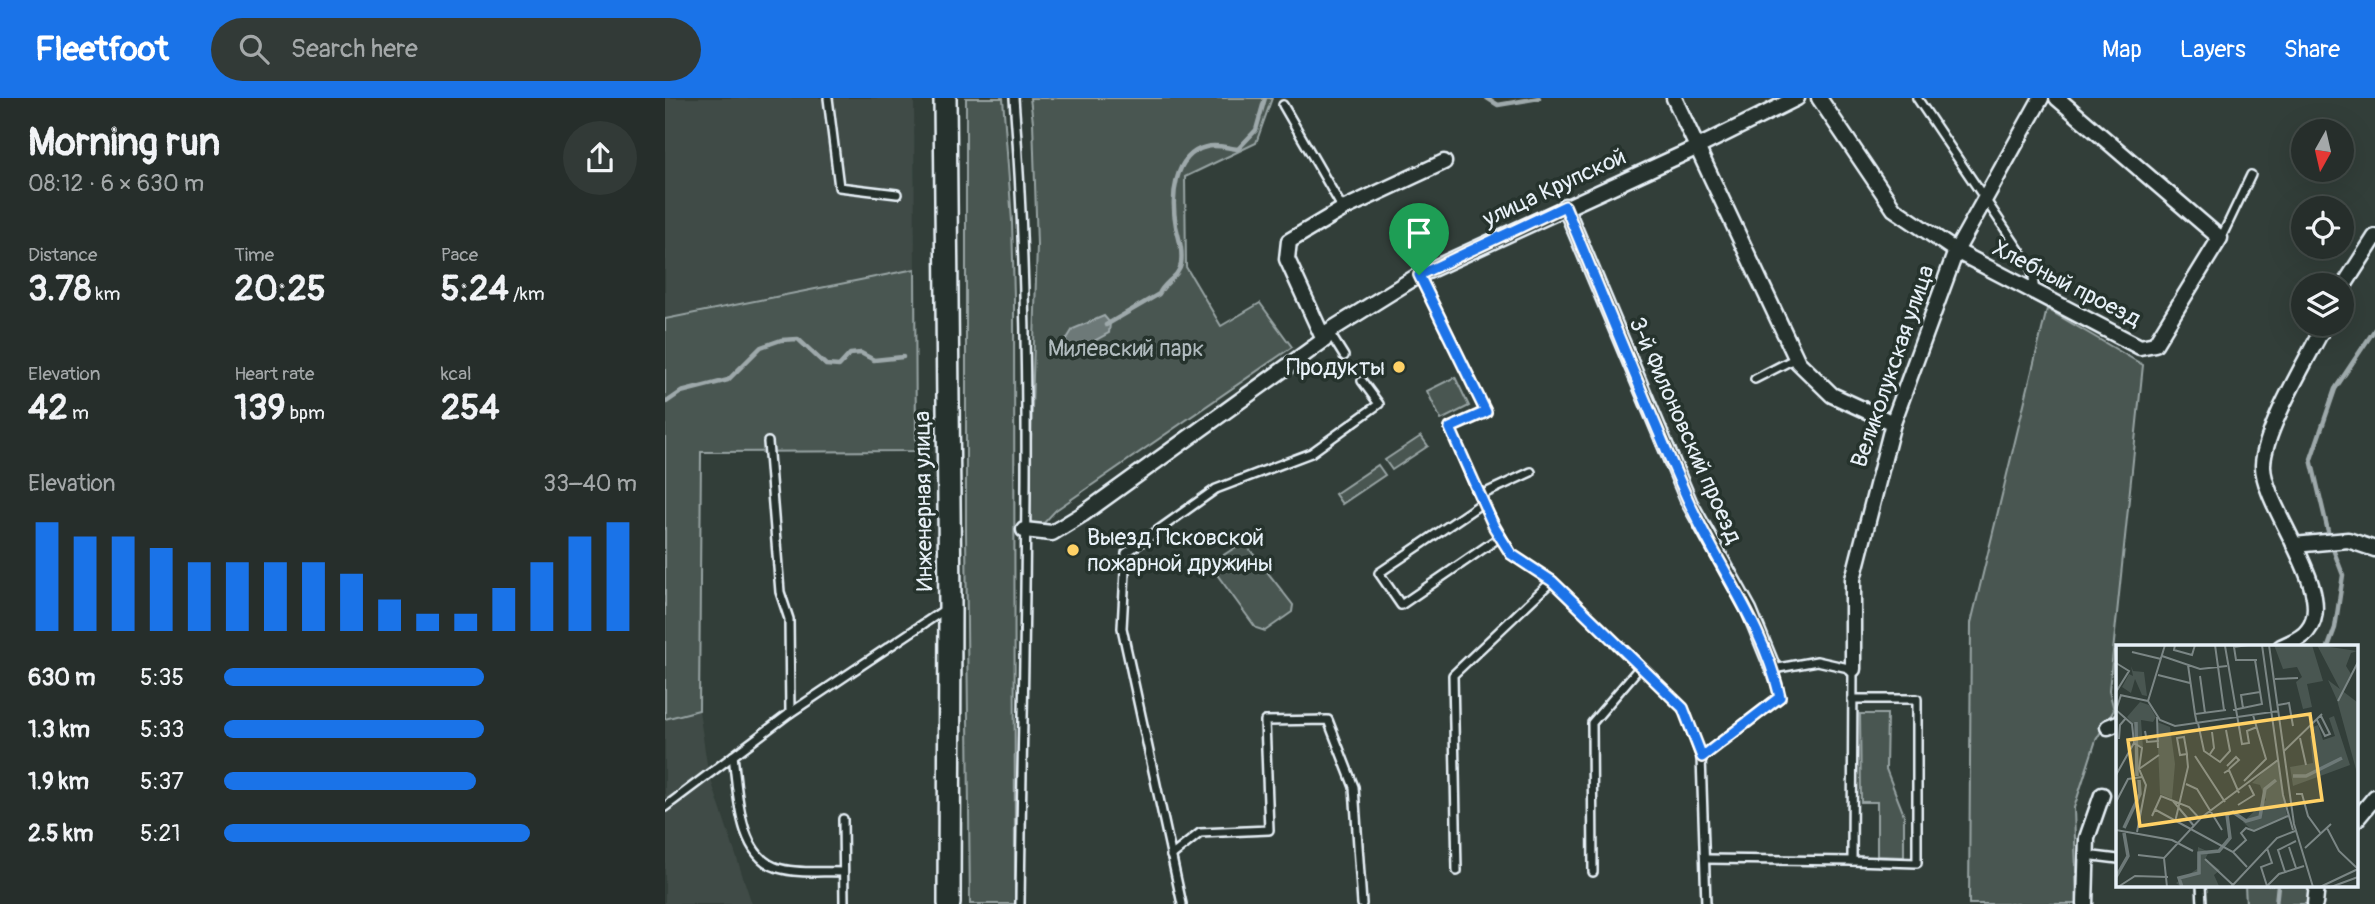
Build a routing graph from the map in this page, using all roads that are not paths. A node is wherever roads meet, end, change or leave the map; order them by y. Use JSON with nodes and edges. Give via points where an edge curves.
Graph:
{"nodes":[{"id":1,"x":828,"y":98,"type":"edge"},
{"id":2,"x":945,"y":98,"type":"edge"},
{"id":3,"x":1014,"y":98,"type":"edge"},
{"id":4,"x":1674,"y":98,"type":"edge"},
{"id":5,"x":1797,"y":98,"type":"edge"},
{"id":6,"x":1819,"y":98,"type":"edge"},
{"id":7,"x":1917,"y":98,"type":"edge"},
{"id":8,"x":2041,"y":98,"type":"edge"},
{"id":9,"x":2057,"y":98,"type":"edge"},
{"id":10,"x":1283,"y":105,"type":"dead end"},
{"id":11,"x":1696,"y":148,"type":"junction"},
{"id":12,"x":1444,"y":162,"type":"dead end"},
{"id":13,"x":2251,"y":175,"type":"dead end"},
{"id":14,"x":897,"y":194,"type":"dead end"},
{"id":15,"x":1986,"y":200,"type":"junction"},
{"id":16,"x":1565,"y":206,"type":"junction"},
{"id":17,"x":1343,"y":209,"type":"junction"},
{"id":18,"x":2375,"y":237,"type":"edge"},
{"id":19,"x":2220,"y":239,"type":"junction"},
{"id":20,"x":1956,"y":251,"type":"junction"},
{"id":21,"x":2352,"y":273,"type":"edge"},
{"id":22,"x":1419,"y":275,"type":"junction"},
{"id":23,"x":2035,"y":293,"type":"junction"},
{"id":24,"x":1326,"y":335,"type":"junction"},
{"id":25,"x":2319,"y":336,"type":"edge"},
{"id":26,"x":1343,"y":356,"type":"dead end"},
{"id":27,"x":1797,"y":358,"type":"junction"},
{"id":28,"x":1755,"y":379,"type":"dead end"},
{"id":29,"x":1362,"y":381,"type":"dead end"},
{"id":30,"x":1893,"y":423,"type":"junction"},
{"id":31,"x":768,"y":442,"type":"dead end"},
{"id":32,"x":1531,"y":472,"type":"dead end"},
{"id":33,"x":1480,"y":500,"type":"junction"},
{"id":34,"x":1024,"y":530,"type":"junction"},
{"id":35,"x":1500,"y":537,"type":"junction"},
{"id":36,"x":2294,"y":545,"type":"junction"},
{"id":37,"x":2375,"y":549,"type":"edge"},
{"id":38,"x":1552,"y":581,"type":"junction"},
{"id":39,"x":950,"y":606,"type":"junction"},
{"id":40,"x":2313,"y":622,"type":"junction"},
{"id":41,"x":2285,"y":645,"type":"edge"},
{"id":42,"x":2307,"y":645,"type":"edge"},
{"id":43,"x":1639,"y":668,"type":"junction"},
{"id":44,"x":1773,"y":669,"type":"junction"},
{"id":45,"x":1853,"y":670,"type":"junction"},
{"id":46,"x":1852,"y":699,"type":"junction"},
{"id":47,"x":790,"y":713,"type":"junction"},
{"id":48,"x":733,"y":756,"type":"junction"},
{"id":49,"x":1702,"y":757,"type":"junction"},
{"id":50,"x":2102,"y":795,"type":"dead end"},
{"id":51,"x":2375,"y":797,"type":"edge"},
{"id":52,"x":665,"y":807,"type":"edge"},
{"id":53,"x":843,"y":819,"type":"dead end"},
{"id":54,"x":2357,"y":819,"type":"edge"},
{"id":55,"x":2085,"y":855,"type":"junction"},
{"id":56,"x":1171,"y":856,"type":"junction"},
{"id":57,"x":1706,"y":859,"type":"junction"},
{"id":58,"x":2116,"y":859,"type":"edge"},
{"id":59,"x":1852,"y":861,"type":"junction"},
{"id":60,"x":1457,"y":871,"type":"dead end"},
{"id":61,"x":843,"y":872,"type":"junction"},
{"id":62,"x":1593,"y":872,"type":"dead end"},
{"id":63,"x":2201,"y":886,"type":"edge"},
{"id":64,"x":2317,"y":886,"type":"edge"},
{"id":65,"x":844,"y":904,"type":"edge"},
{"id":66,"x":950,"y":904,"type":"edge"},
{"id":67,"x":1020,"y":904,"type":"edge"},
{"id":68,"x":1181,"y":904,"type":"edge"},
{"id":69,"x":1362,"y":904,"type":"edge"},
{"id":70,"x":1706,"y":904,"type":"edge"},
{"id":71,"x":2085,"y":904,"type":"edge"},
{"id":72,"x":2202,"y":904,"type":"edge"},
{"id":73,"x":2315,"y":904,"type":"edge"}],
"edges":[{"from":1,"to":14,"type":"lane","via":[[839,187]]},
{"from":2,"to":39,"type":"main road","name":"Инженерная улица"},
{"from":3,"to":34,"type":"lane","via":[[1022,198]]},
{"from":4,"to":11,"type":"street"},
{"from":5,"to":11,"type":"street","name":"улица Крупской"},
{"from":6,"to":20,"type":"street","name":"Хлебный проезд","via":[[1894,209]]},
{"from":7,"to":15,"type":"lane"},
{"from":8,"to":15,"type":"street","name":"Великолукская улица"},
{"from":9,"to":19,"type":"street"},
{"from":10,"to":17,"type":"lane"},
{"from":11,"to":16,"type":"street","name":"улица Крупской"},
{"from":11,"to":27,"type":"street"},
{"from":12,"to":17,"type":"street"},
{"from":13,"to":19,"type":"lane"},
{"from":15,"to":20,"type":"street","name":"Великолукская улица"},
{"from":15,"to":23,"type":"lane","via":[[2032,270]]},
{"from":16,"to":22,"type":"street","name":"улица Крупской"},
{"from":16,"to":44,"type":"street","name":"3-й Филоновский проезд","via":[[1689,502],[1749,610]]},
{"from":17,"to":24,"type":"street","via":[[1295,235],[1287,249],[1287,259]]},
{"from":18,"to":21,"type":"street"},
{"from":19,"to":23,"type":"street","name":"Хлебный проезд","via":[[2155,344],[2140,347]]},
{"from":20,"to":23,"type":"street","name":"Хлебный проезд"},
{"from":20,"to":30,"type":"street","name":"Великолукская улица"},
{"from":22,"to":24,"type":"street","name":"улица Крупской"},
{"from":22,"to":33,"type":"lane","via":[[1486,412],[1450,428]]},
{"from":24,"to":26,"type":"lane"},
{"from":24,"to":34,"type":"street","name":"улица Крупской","via":[[1083,514],[1052,533]]},
{"from":25,"to":36,"type":"street","via":[[2272,432],[2263,466],[2270,494]]},
{"from":27,"to":28,"type":"lane"},
{"from":27,"to":30,"type":"street","via":[[1832,395]]},
{"from":29,"to":56,"type":"lane","via":[[1378,404],[1311,453],[1216,489],[1126,553],[1122,628]]},
{"from":30,"to":45,"type":"street","name":"Великолукская улица","via":[[1853,579]]},
{"from":31,"to":47,"type":"lane","via":[[780,592],[789,619]]},
{"from":32,"to":33,"type":"lane"},
{"from":33,"to":35,"type":"lane"},
{"from":33,"to":35,"type":"lane","via":[[1379,573],[1401,605]]},
{"from":34,"to":67,"type":"lane"},
{"from":35,"to":38,"type":"lane","via":[[1511,554]]},
{"from":36,"to":37,"type":"street","via":[[2348,540]]},
{"from":36,"to":40,"type":"street","via":[[2307,573],[2315,607]]},
{"from":38,"to":43,"type":"lane"},
{"from":38,"to":60,"type":"lane","via":[[1453,675]]},
{"from":39,"to":47,"type":"lane"},
{"from":39,"to":66,"type":"main road","name":"Инженерная улица"},
{"from":40,"to":41,"type":"street","via":[[2303,636]]},
{"from":40,"to":42,"type":"lane"},
{"from":43,"to":49,"type":"lane","via":[[1683,708]]},
{"from":43,"to":62,"type":"lane","via":[[1592,723]]},
{"from":44,"to":45,"type":"lane","via":[[1817,661]]},
{"from":44,"to":49,"type":"lane","via":[[1780,697]]},
{"from":45,"to":46,"type":"lane"},
{"from":46,"to":59,"type":"lane"},
{"from":46,"to":59,"type":"lane","via":[[1917,699],[1917,863]]},
{"from":47,"to":48,"type":"lane"},
{"from":48,"to":52,"type":"lane"},
{"from":48,"to":61,"type":"lane","via":[[744,825],[767,863],[782,869]]},
{"from":49,"to":57,"type":"lane"},
{"from":50,"to":55,"type":"street","via":[[2089,824]]},
{"from":51,"to":54,"type":"street"},
{"from":53,"to":61,"type":"lane"},
{"from":55,"to":58,"type":"lane"},
{"from":55,"to":71,"type":"street"},
{"from":56,"to":68,"type":"lane"},
{"from":56,"to":69,"type":"lane","via":[[1200,833],[1269,830],[1265,721],[1328,720],[1354,787]]},
{"from":57,"to":59,"type":"lane"},
{"from":57,"to":70,"type":"lane"},
{"from":61,"to":65,"type":"lane"},
{"from":63,"to":72,"type":"lane"},
{"from":64,"to":73,"type":"street"}]}
